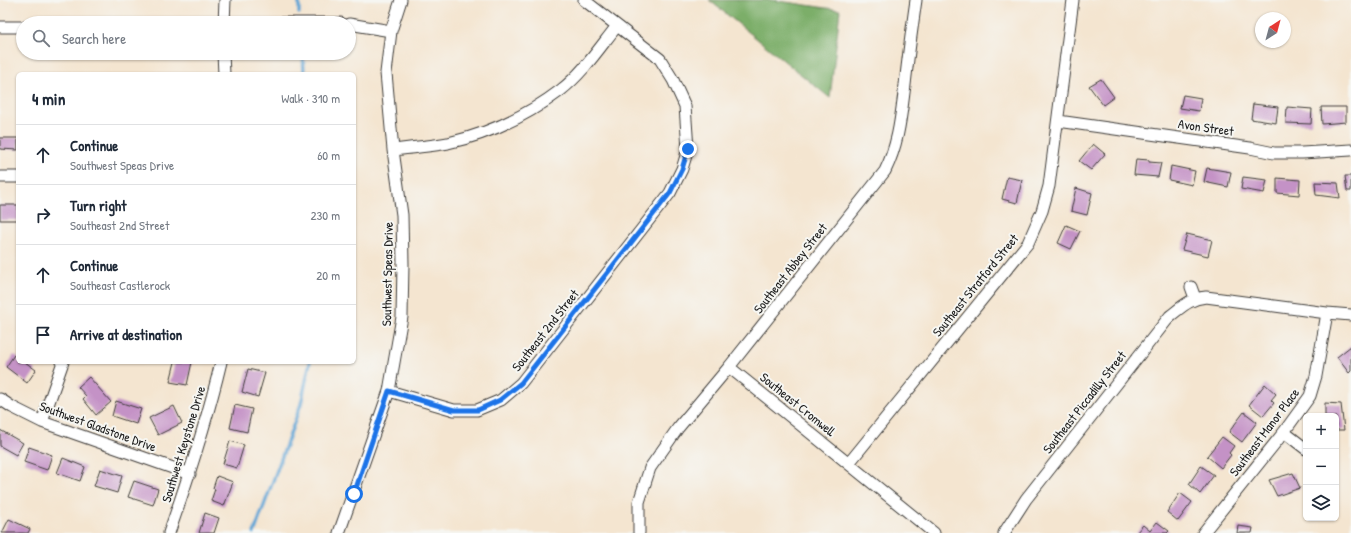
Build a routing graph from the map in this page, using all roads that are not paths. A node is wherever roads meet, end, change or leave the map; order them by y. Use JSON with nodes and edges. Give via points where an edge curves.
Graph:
{"nodes":[{"id":1,"x":225,"y":0,"type":"edge"},
{"id":2,"x":401,"y":0,"type":"edge"},
{"id":3,"x":584,"y":0,"type":"edge"},
{"id":4,"x":916,"y":0,"type":"edge"},
{"id":5,"x":1073,"y":0,"type":"edge"},
{"id":6,"x":224,"y":16,"type":"edge"},
{"id":7,"x":356,"y":25,"type":"edge"},
{"id":8,"x":617,"y":26,"type":"junction"},
{"id":9,"x":0,"y":27,"type":"edge"},
{"id":10,"x":16,"y":27,"type":"edge"},
{"id":11,"x":391,"y":31,"type":"junction"},
{"id":12,"x":223,"y":60,"type":"edge"},
{"id":13,"x":224,"y":72,"type":"edge"},
{"id":14,"x":1058,"y":121,"type":"junction"},
{"id":15,"x":393,"y":150,"type":"junction"},
{"id":16,"x":1351,"y":150,"type":"edge"},
{"id":17,"x":0,"y":177,"type":"edge"},
{"id":18,"x":16,"y":177,"type":"edge"},
{"id":19,"x":1191,"y":287,"type":"dead end"},
{"id":20,"x":1195,"y":298,"type":"junction"},
{"id":21,"x":1327,"y":313,"type":"junction"},
{"id":22,"x":1351,"y":315,"type":"edge"},
{"id":23,"x":62,"y":364,"type":"edge"},
{"id":24,"x":221,"y":364,"type":"edge"},
{"id":25,"x":729,"y":367,"type":"junction"},
{"id":26,"x":389,"y":391,"type":"junction"},
{"id":27,"x":0,"y":399,"type":"edge"},
{"id":28,"x":42,"y":422,"type":"junction"},
{"id":29,"x":1284,"y":432,"type":"junction"},
{"id":30,"x":1303,"y":447,"type":"edge"},
{"id":31,"x":849,"y":463,"type":"junction"},
{"id":32,"x":190,"y":474,"type":"junction"},
{"id":33,"x":169,"y":533,"type":"edge"},
{"id":34,"x":339,"y":533,"type":"edge"},
{"id":35,"x":639,"y":533,"type":"edge"},
{"id":36,"x":934,"y":533,"type":"edge"},
{"id":37,"x":1004,"y":533,"type":"edge"},
{"id":38,"x":1203,"y":533,"type":"edge"}],
"edges":[{"from":1,"to":6,"type":"street"},
{"from":2,"to":11,"type":"street","name":"Southwest Speas Drive"},
{"from":3,"to":8,"type":"street","name":"Southeast 2nd Street"},
{"from":4,"to":25,"type":"street","name":"Southeast Abbey Street","via":[[897,143],[886,171]]},
{"from":5,"to":14,"type":"street","name":"Southeast Stratford Street"},
{"from":7,"to":11,"type":"street"},
{"from":8,"to":15,"type":"street","via":[[587,64],[561,90],[528,111],[500,126],[473,136],[446,143]]},
{"from":8,"to":26,"type":"street","name":"Southeast 2nd Street","via":[[660,59],[685,106],[688,149],[682,169],[670,193],[521,383],[500,400],[478,410],[454,410]]},
{"from":9,"to":10,"type":"street"},
{"from":11,"to":15,"type":"street","name":"Southwest Speas Drive","via":[[386,73]]},
{"from":12,"to":13,"type":"street"},
{"from":14,"to":16,"type":"street","name":"Avon Street","via":[[1274,153]]},
{"from":14,"to":31,"type":"street","name":"Southeast Stratford Street","via":[[1049,186],[1042,211],[1028,243]]},
{"from":15,"to":26,"type":"street","name":"Southwest Speas Drive","via":[[402,215],[404,264],[402,317]]},
{"from":17,"to":18,"type":"street"},
{"from":19,"to":20,"type":"street"},
{"from":20,"to":21,"type":"street","via":[[1210,297]]},
{"from":20,"to":37,"type":"street","name":"Southeast Piccadilly Street","via":[[1170,316],[1026,498]]},
{"from":21,"to":22,"type":"street"},
{"from":21,"to":29,"type":"street","name":"Southeast Manor Place","via":[[1310,396]]},
{"from":23,"to":28,"type":"street"},
{"from":24,"to":32,"type":"street","name":"Southwest Keystone Drive"},
{"from":25,"to":31,"type":"street","name":"Southeast Cromwell"},
{"from":25,"to":35,"type":"street","name":"Southeast Abbey Street","via":[[678,428],[650,468],[639,502]]},
{"from":26,"to":34,"type":"street","name":"Southwest Speas Drive"},
{"from":27,"to":28,"type":"street","name":"Southwest Gladstone Drive"},
{"from":28,"to":32,"type":"street","name":"Southwest Gladstone Drive"},
{"from":29,"to":30,"type":"street"},
{"from":29,"to":38,"type":"street","name":"Southeast Manor Place"},
{"from":31,"to":36,"type":"street","name":"Southeast Cromwell"},
{"from":32,"to":33,"type":"street","name":"Southwest Keystone Drive"}]}
